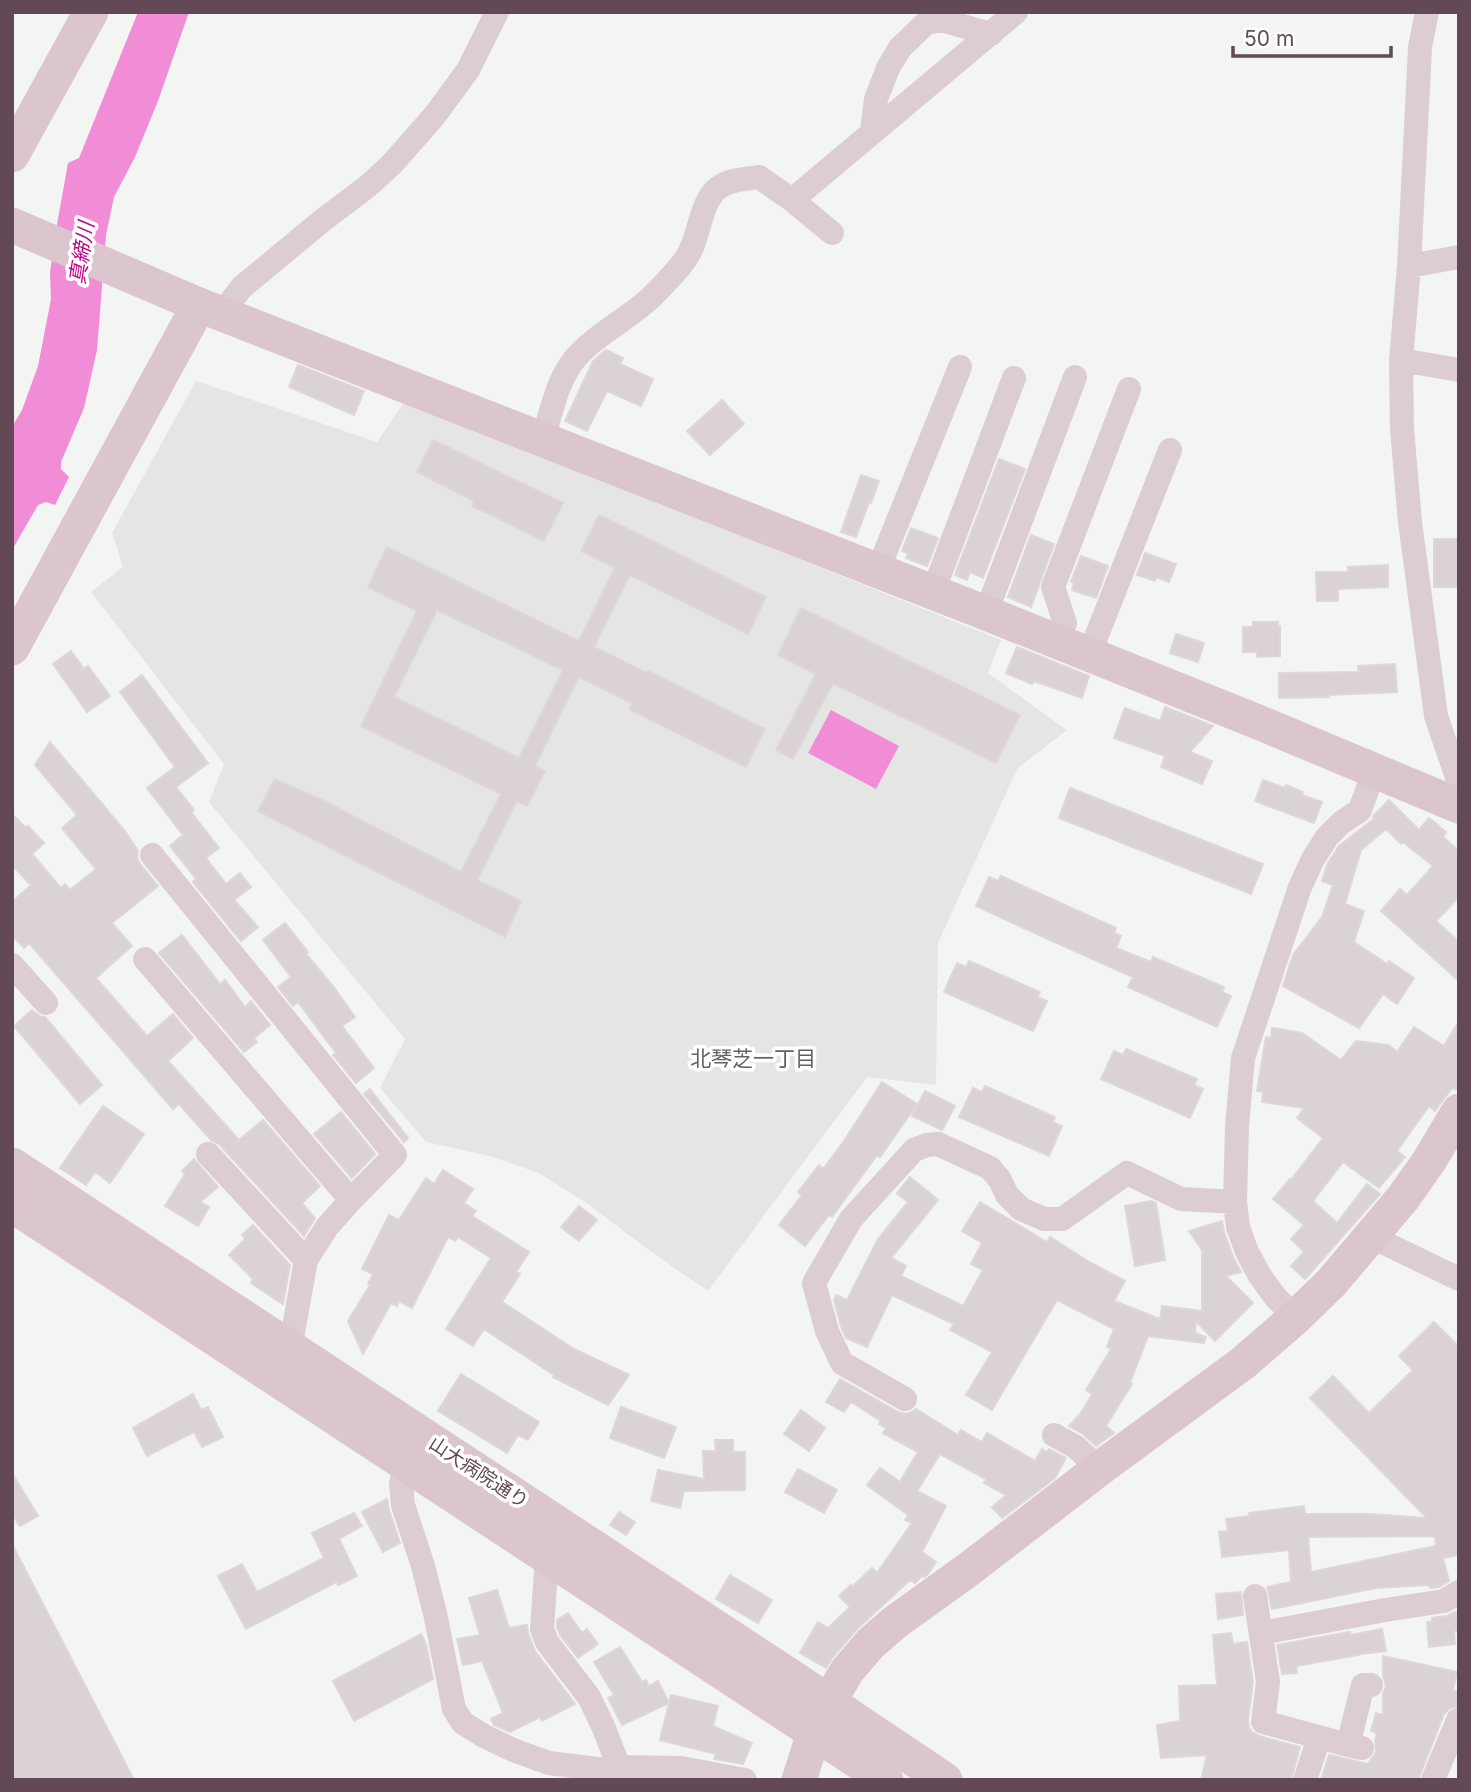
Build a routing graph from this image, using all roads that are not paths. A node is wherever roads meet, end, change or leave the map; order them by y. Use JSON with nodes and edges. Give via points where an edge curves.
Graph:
{"nodes":[{"id":1,"x":91,"y":12,"type":"edge"},
{"id":2,"x":497,"y":12,"type":"edge"},
{"id":3,"x":1016,"y":12,"type":"edge"},
{"id":4,"x":1427,"y":12,"type":"edge"},
{"id":5,"x":935,"y":16,"type":"edge"},
{"id":6,"x":991,"y":34,"type":"junction"},
{"id":7,"x":872,"y":131,"type":"junction"},
{"id":8,"x":12,"y":155,"type":"edge"},
{"id":9,"x":792,"y":200,"type":"junction"},
{"id":10,"x":25,"y":230,"type":"edge"},
{"id":11,"x":832,"y":233,"type":"dead end"},
{"id":12,"x":1459,"y":257,"type":"edge"},
{"id":13,"x":1409,"y":266,"type":"junction"},
{"id":14,"x":210,"y":310,"type":"junction"},
{"id":15,"x":1401,"y":360,"type":"junction"},
{"id":16,"x":960,"y":367,"type":"dead end"},
{"id":17,"x":1459,"y":370,"type":"edge"},
{"id":18,"x":1075,"y":377,"type":"dead end"},
{"id":19,"x":1014,"y":378,"type":"dead end"},
{"id":20,"x":1129,"y":389,"type":"dead end"},
{"id":21,"x":543,"y":438,"type":"junction"},
{"id":22,"x":1170,"y":450,"type":"dead end"},
{"id":23,"x":878,"y":570,"type":"junction"},
{"id":24,"x":933,"y":592,"type":"junction"},
{"id":25,"x":986,"y":613,"type":"junction"},
{"id":26,"x":12,"y":648,"type":"edge"},
{"id":27,"x":1074,"y":649,"type":"junction"},
{"id":28,"x":1374,"y":771,"type":"junction"},
{"id":29,"x":1459,"y":783,"type":"edge"},
{"id":30,"x":1459,"y":806,"type":"edge"},
{"id":31,"x":152,"y":855,"type":"dead end"},
{"id":32,"x":145,"y":959,"type":"dead end"},
{"id":33,"x":12,"y":965,"type":"edge"},
{"id":34,"x":46,"y":1003,"type":"dead end"},
{"id":35,"x":1459,"y":1111,"type":"edge"},
{"id":36,"x":208,"y":1154,"type":"dead end"},
{"id":37,"x":12,"y":1165,"type":"edge"},
{"id":38,"x":351,"y":1200,"type":"junction"},
{"id":39,"x":1235,"y":1202,"type":"junction"},
{"id":40,"x":12,"y":1205,"type":"edge"},
{"id":41,"x":1370,"y":1236,"type":"junction"},
{"id":42,"x":306,"y":1260,"type":"junction"},
{"id":43,"x":1459,"y":1279,"type":"edge"},
{"id":44,"x":1296,"y":1317,"type":"junction"},
{"id":45,"x":290,"y":1349,"type":"junction"},
{"id":46,"x":905,"y":1399,"type":"dead end"},
{"id":47,"x":1054,"y":1435,"type":"dead end"},
{"id":48,"x":407,"y":1463,"type":"junction"},
{"id":49,"x":1099,"y":1469,"type":"junction"},
{"id":50,"x":547,"y":1556,"type":"junction"},
{"id":51,"x":1459,"y":1591,"type":"edge"},
{"id":52,"x":1255,"y":1596,"type":"dead end"},
{"id":53,"x":1261,"y":1633,"type":"junction"},
{"id":54,"x":1371,"y":1685,"type":"dead end"},
{"id":55,"x":821,"y":1718,"type":"junction"},
{"id":56,"x":1458,"y":1720,"type":"edge"},
{"id":57,"x":1318,"y":1738,"type":"junction"},
{"id":58,"x":604,"y":1772,"type":"edge"},
{"id":59,"x":745,"y":1780,"type":"edge"},
{"id":60,"x":799,"y":1780,"type":"edge"},
{"id":61,"x":886,"y":1780,"type":"edge"},
{"id":62,"x":945,"y":1780,"type":"edge"},
{"id":63,"x":1305,"y":1780,"type":"edge"},
{"id":64,"x":1433,"y":1780,"type":"edge"}],
"edges":[{"from":1,"to":8,"type":"street"},
{"from":2,"to":14,"type":"street","via":[[468,70],[391,164]]},
{"from":3,"to":6,"type":"street"},
{"from":4,"to":13,"type":"street","via":[[1420,47]]},
{"from":5,"to":6,"type":"street"},
{"from":5,"to":7,"type":"street","via":[[900,48],[888,68],[876,99]]},
{"from":6,"to":7,"type":"street"},
{"from":7,"to":9,"type":"street"},
{"from":9,"to":11,"type":"street"},
{"from":9,"to":21,"type":"street","via":[[759,177],[718,188],[708,200],[685,261],[643,305],[573,360],[563,376]]},
{"from":10,"to":14,"type":"street"},
{"from":12,"to":13,"type":"street"},
{"from":13,"to":15,"type":"street"},
{"from":14,"to":21,"type":"street"},
{"from":14,"to":26,"type":"street"},
{"from":15,"to":17,"type":"street"},
{"from":15,"to":29,"type":"street","via":[[1410,522],[1436,716]]},
{"from":16,"to":23,"type":"street"},
{"from":18,"to":25,"type":"street"},
{"from":19,"to":24,"type":"street"},
{"from":20,"to":27,"type":"street","via":[[1053,587]]},
{"from":21,"to":23,"type":"street"},
{"from":22,"to":27,"type":"street"},
{"from":23,"to":24,"type":"street"},
{"from":24,"to":25,"type":"street"},
{"from":25,"to":27,"type":"street"},
{"from":27,"to":28,"type":"street"},
{"from":28,"to":30,"type":"street"},
{"from":28,"to":39,"type":"street","via":[[1360,810],[1328,837],[1300,887],[1243,1058]]},
{"from":31,"to":38,"type":"street","via":[[395,1155]]},
{"from":32,"to":38,"type":"street"},
{"from":33,"to":34,"type":"street"},
{"from":35,"to":41,"type":"street","via":[[1416,1180]]},
{"from":36,"to":42,"type":"street"},
{"from":37,"to":45,"type":"street","name":"山大病院通り"},
{"from":38,"to":42,"type":"street"},
{"from":39,"to":44,"type":"street","via":[[1237,1227],[1247,1252],[1276,1298]]},
{"from":39,"to":46,"type":"street","via":[[1181,1199],[1127,1173],[1062,1219],[1044,1219],[1021,1209],[990,1168],[938,1144],[914,1150],[851,1219],[814,1283],[827,1331],[842,1363]]},
{"from":40,"to":48,"type":"street","name":"山大病院通り"},
{"from":41,"to":43,"type":"street"},
{"from":41,"to":44,"type":"street"},
{"from":42,"to":45,"type":"street"},
{"from":44,"to":49,"type":"street","via":[[1243,1363]]},
{"from":45,"to":55,"type":"street","name":"山大病院通り","via":[[793,1678]]},
{"from":47,"to":49,"type":"street","via":[[1076,1447]]},
{"from":48,"to":50,"type":"street","name":"山大病院通り"},
{"from":48,"to":58,"type":"street","via":[[401,1483],[403,1505],[435,1613],[454,1709],[463,1723],[513,1750],[549,1763]]},
{"from":49,"to":55,"type":"street","via":[[870,1644],[847,1671]]},
{"from":50,"to":55,"type":"street","name":"山大病院通り"},
{"from":50,"to":58,"type":"street","via":[[542,1629],[589,1697],[603,1726]]},
{"from":51,"to":53,"type":"street","via":[[1444,1601]]},
{"from":52,"to":53,"type":"street"},
{"from":53,"to":57,"type":"street","via":[[1268,1682],[1263,1722]]},
{"from":54,"to":57,"type":"street","via":[[1363,1685],[1355,1747]]},
{"from":55,"to":60,"type":"street"},
{"from":55,"to":61,"type":"street","name":"山大病院通り"},
{"from":55,"to":62,"type":"street","name":"山大病院通り"},
{"from":56,"to":64,"type":"street"},
{"from":57,"to":63,"type":"street"},
{"from":58,"to":59,"type":"street","via":[[681,1768]]}]}
